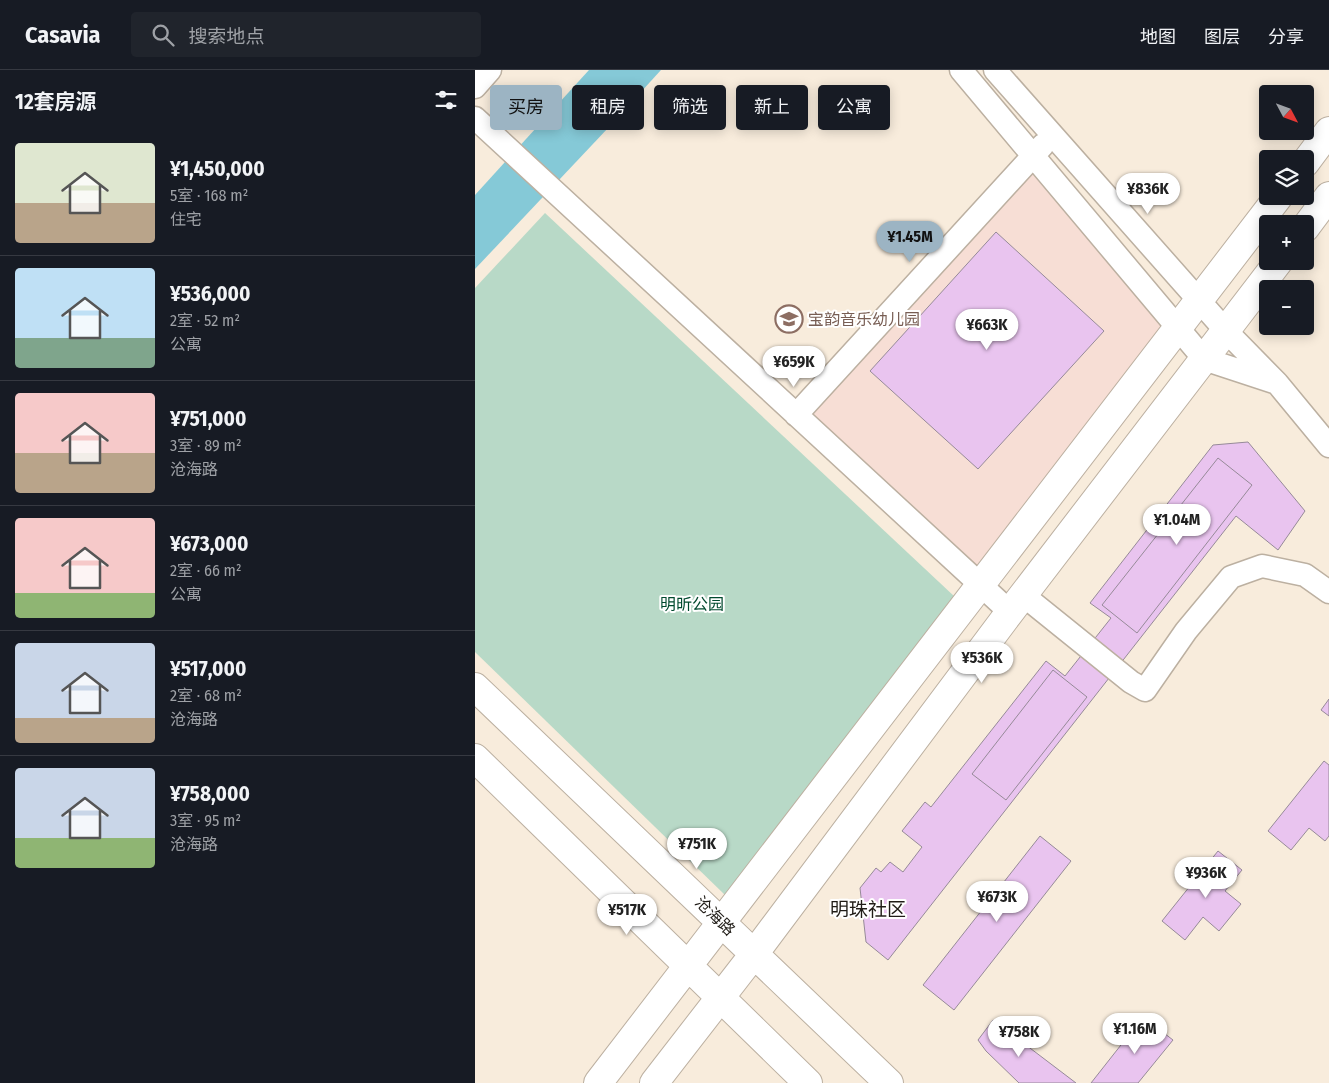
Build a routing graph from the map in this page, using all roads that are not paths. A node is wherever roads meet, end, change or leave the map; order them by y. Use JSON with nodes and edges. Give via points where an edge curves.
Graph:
{"nodes":[{"id":1,"x":490,"y":70,"type":"edge"},
{"id":2,"x":961,"y":70,"type":"edge"},
{"id":3,"x":995,"y":70,"type":"edge"},
{"id":4,"x":475,"y":86,"type":"edge"},
{"id":5,"x":475,"y":118,"type":"edge"},
{"id":6,"x":1329,"y":131,"type":"edge"},
{"id":7,"x":1052,"y":135,"type":"junction"},
{"id":8,"x":1314,"y":150,"type":"edge"},
{"id":9,"x":1033,"y":157,"type":"junction"},
{"id":10,"x":1329,"y":196,"type":"edge"},
{"id":11,"x":1272,"y":205,"type":"edge"},
{"id":12,"x":1314,"y":216,"type":"edge"},
{"id":13,"x":1272,"y":270,"type":"edge"},
{"id":14,"x":1199,"y":301,"type":"junction"},
{"id":15,"x":1177,"y":329,"type":"junction"},
{"id":16,"x":1226,"y":331,"type":"junction"},
{"id":17,"x":1204,"y":360,"type":"junction"},
{"id":18,"x":1277,"y":383,"type":"junction"},
{"id":19,"x":796,"y":415,"type":"junction"},
{"id":20,"x":1329,"y":446,"type":"edge"},
{"id":21,"x":982,"y":586,"type":"junction"},
{"id":22,"x":1329,"y":592,"type":"edge"},
{"id":23,"x":1017,"y":604,"type":"junction"},
{"id":24,"x":475,"y":687,"type":"edge"},
{"id":25,"x":475,"y":758,"type":"edge"},
{"id":26,"x":722,"y":923,"type":"junction"},
{"id":27,"x":754,"y":954,"type":"junction"},
{"id":28,"x":688,"y":965,"type":"junction"},
{"id":29,"x":721,"y":997,"type":"junction"},
{"id":30,"x":598,"y":1083,"type":"edge"},
{"id":31,"x":654,"y":1083,"type":"edge"},
{"id":32,"x":808,"y":1083,"type":"edge"},
{"id":33,"x":889,"y":1083,"type":"edge"}],
"edges":[{"from":1,"to":4,"type":"street"},
{"from":2,"to":9,"type":"street"},
{"from":3,"to":7,"type":"street"},
{"from":5,"to":19,"type":"street"},
{"from":6,"to":8,"type":"main road"},
{"from":7,"to":9,"type":"street"},
{"from":7,"to":14,"type":"street"},
{"from":9,"to":15,"type":"street"},
{"from":9,"to":19,"type":"street"},
{"from":10,"to":12,"type":"main road"},
{"from":11,"to":14,"type":"main road"},
{"from":13,"to":16,"type":"main road"},
{"from":14,"to":15,"type":"main road"},
{"from":14,"to":16,"type":"street"},
{"from":15,"to":17,"type":"street"},
{"from":15,"to":21,"type":"main road"},
{"from":16,"to":17,"type":"main road"},
{"from":16,"to":18,"type":"street"},
{"from":17,"to":18,"type":"street"},
{"from":17,"to":23,"type":"main road"},
{"from":18,"to":20,"type":"street"},
{"from":19,"to":21,"type":"street"},
{"from":21,"to":23,"type":"street"},
{"from":21,"to":26,"type":"main road"},
{"from":22,"to":23,"type":"street","via":[[1305,575],[1262,566],[1231,577],[1186,631],[1145,690]]},
{"from":23,"to":27,"type":"main road"},
{"from":24,"to":26,"type":"main road","name":"沧海路"},
{"from":25,"to":28,"type":"main road"},
{"from":26,"to":27,"type":"main road","name":"沧海路"},
{"from":26,"to":28,"type":"main road"},
{"from":27,"to":29,"type":"main road"},
{"from":27,"to":33,"type":"main road","name":"沧海路"},
{"from":28,"to":29,"type":"main road"},
{"from":28,"to":30,"type":"main road"},
{"from":29,"to":31,"type":"main road"},
{"from":29,"to":32,"type":"main road"}]}
